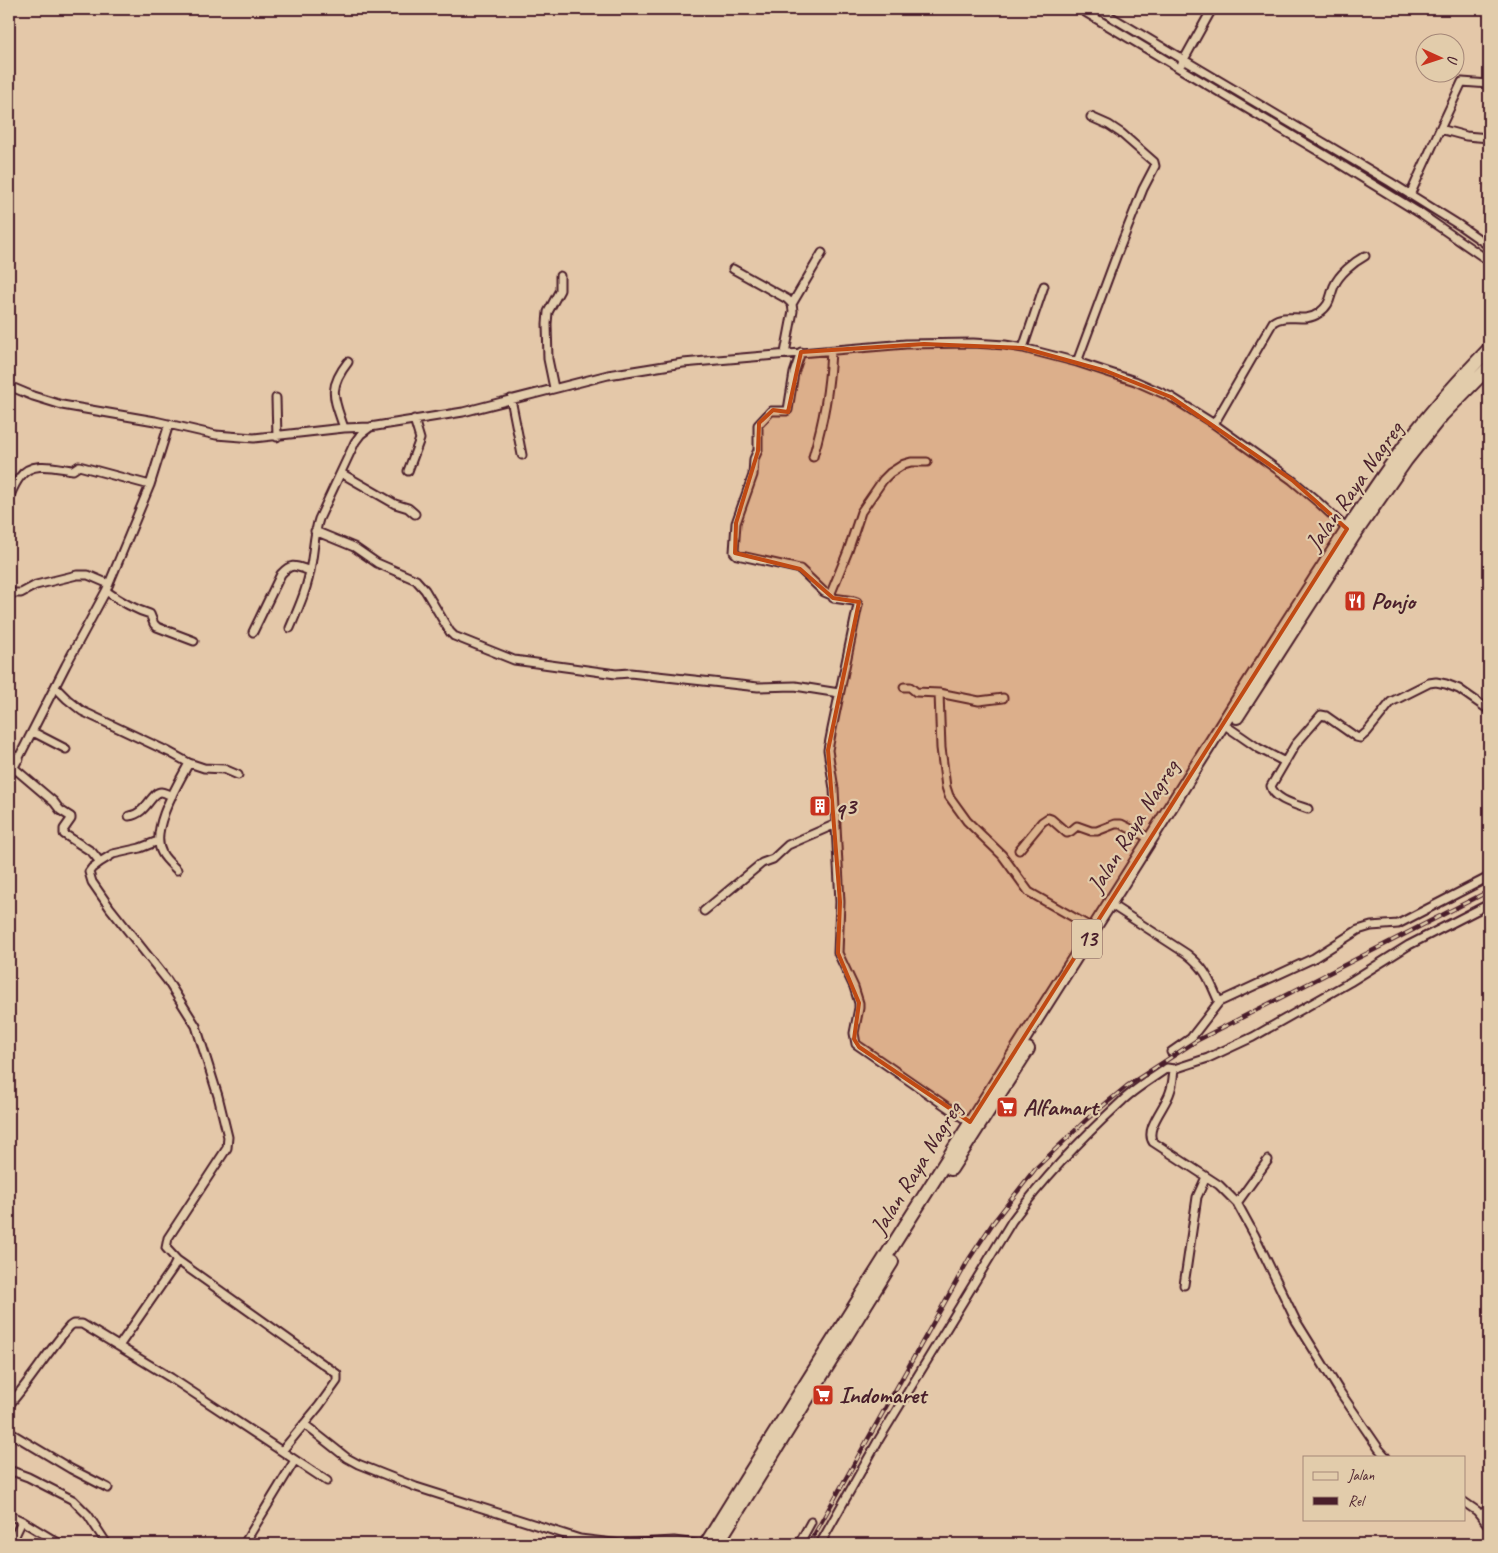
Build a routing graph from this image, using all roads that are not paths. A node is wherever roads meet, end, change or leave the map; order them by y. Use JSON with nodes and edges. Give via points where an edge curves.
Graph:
{"nodes":[{"id":1,"x":1080,"y":9,"type":"edge"},
{"id":2,"x":1098,"y":9,"type":"edge"},
{"id":3,"x":1212,"y":9,"type":"edge"},
{"id":4,"x":1184,"y":60,"type":"junction"},
{"id":5,"x":1180,"y":68,"type":"junction"},
{"id":6,"x":1489,"y":84,"type":"edge"},
{"id":7,"x":1091,"y":117,"type":"dead end"},
{"id":8,"x":1440,"y":129,"type":"junction"},
{"id":9,"x":1489,"y":138,"type":"edge"},
{"id":10,"x":1410,"y":195,"type":"junction"},
{"id":11,"x":1424,"y":203,"type":"junction"},
{"id":12,"x":1418,"y":212,"type":"junction"},
{"id":13,"x":1489,"y":246,"type":"edge"},
{"id":14,"x":822,"y":253,"type":"dead end"},
{"id":15,"x":1365,"y":256,"type":"dead end"},
{"id":16,"x":1489,"y":261,"type":"edge"},
{"id":17,"x":733,"y":269,"type":"dead end"},
{"id":18,"x":560,"y":276,"type":"dead end"},
{"id":19,"x":1044,"y":286,"type":"dead end"},
{"id":20,"x":792,"y":304,"type":"junction"},
{"id":21,"x":1022,"y":348,"type":"junction"},
{"id":22,"x":1489,"y":349,"type":"edge"},
{"id":23,"x":831,"y":351,"type":"junction"},
{"id":24,"x":801,"y":352,"type":"junction"},
{"id":25,"x":785,"y":353,"type":"junction"},
{"id":26,"x":348,"y":362,"type":"dead end"},
{"id":27,"x":1077,"y":362,"type":"junction"},
{"id":28,"x":1489,"y":367,"type":"edge"},
{"id":29,"x":9,"y":386,"type":"edge"},
{"id":30,"x":554,"y":388,"type":"junction"},
{"id":31,"x":276,"y":398,"type":"dead end"},
{"id":32,"x":511,"y":399,"type":"junction"},
{"id":33,"x":414,"y":420,"type":"junction"},
{"id":34,"x":168,"y":424,"type":"junction"},
{"id":35,"x":1214,"y":424,"type":"junction"},
{"id":36,"x":344,"y":428,"type":"junction"},
{"id":37,"x":370,"y":428,"type":"junction"},
{"id":38,"x":276,"y":436,"type":"junction"},
{"id":39,"x":522,"y":455,"type":"dead end"},
{"id":40,"x":813,"y":457,"type":"dead end"},
{"id":41,"x":928,"y":462,"type":"dead end"},
{"id":42,"x":408,"y":471,"type":"dead end"},
{"id":43,"x":340,"y":473,"type":"junction"},
{"id":44,"x":150,"y":485,"type":"junction"},
{"id":45,"x":9,"y":498,"type":"edge"},
{"id":46,"x":415,"y":514,"type":"dead end"},
{"id":47,"x":315,"y":531,"type":"junction"},
{"id":48,"x":1351,"y":532,"type":"junction"},
{"id":49,"x":310,"y":571,"type":"junction"},
{"id":50,"x":108,"y":588,"type":"junction"},
{"id":51,"x":9,"y":593,"type":"edge"},
{"id":52,"x":831,"y":595,"type":"junction"},
{"id":53,"x":290,"y":628,"type":"dead end"},
{"id":54,"x":253,"y":632,"type":"dead end"},
{"id":55,"x":194,"y":641,"type":"dead end"},
{"id":56,"x":55,"y":687,"type":"junction"},
{"id":57,"x":904,"y":687,"type":"dead end"},
{"id":58,"x":839,"y":693,"type":"junction"},
{"id":59,"x":939,"y":693,"type":"junction"},
{"id":60,"x":1003,"y":698,"type":"dead end"},
{"id":61,"x":1489,"y":710,"type":"edge"},
{"id":62,"x":1230,"y":728,"type":"junction"},
{"id":63,"x":32,"y":732,"type":"junction"},
{"id":64,"x":66,"y":749,"type":"dead end"},
{"id":65,"x":9,"y":753,"type":"edge"},
{"id":66,"x":19,"y":759,"type":"junction"},
{"id":67,"x":1283,"y":761,"type":"junction"},
{"id":68,"x":189,"y":763,"type":"junction"},
{"id":69,"x":14,"y":768,"type":"junction"},
{"id":70,"x":238,"y":775,"type":"dead end"},
{"id":71,"x":9,"y":777,"type":"edge"},
{"id":72,"x":172,"y":796,"type":"junction"},
{"id":73,"x":1308,"y":809,"type":"dead end"},
{"id":74,"x":129,"y":816,"type":"dead end"},
{"id":75,"x":836,"y":824,"type":"junction"},
{"id":76,"x":1151,"y":838,"type":"junction"},
{"id":77,"x":158,"y":841,"type":"junction"},
{"id":78,"x":1019,"y":850,"type":"dead end"},
{"id":79,"x":100,"y":862,"type":"junction"},
{"id":80,"x":177,"y":870,"type":"dead end"},
{"id":81,"x":1489,"y":877,"type":"edge"},
{"id":82,"x":1489,"y":904,"type":"edge"},
{"id":83,"x":1113,"y":906,"type":"junction"},
{"id":84,"x":704,"y":911,"type":"dead end"},
{"id":85,"x":1094,"y":929,"type":"junction"},
{"id":86,"x":1219,"y":1002,"type":"junction"},
{"id":87,"x":1171,"y":1052,"type":"dead end"},
{"id":88,"x":1174,"y":1069,"type":"junction"},
{"id":89,"x":974,"y":1125,"type":"junction"},
{"id":90,"x":1268,"y":1160,"type":"dead end"},
{"id":91,"x":1206,"y":1177,"type":"junction"},
{"id":92,"x":1237,"y":1203,"type":"junction"},
{"id":93,"x":177,"y":1260,"type":"junction"},
{"id":94,"x":1184,"y":1284,"type":"dead end"},
{"id":95,"x":119,"y":1346,"type":"junction"},
{"id":96,"x":9,"y":1405,"type":"edge"},
{"id":97,"x":304,"y":1424,"type":"junction"},
{"id":98,"x":9,"y":1432,"type":"edge"},
{"id":99,"x":282,"y":1451,"type":"junction"},
{"id":100,"x":1385,"y":1456,"type":"edge"},
{"id":101,"x":295,"y":1460,"type":"junction"},
{"id":102,"x":9,"y":1470,"type":"edge"},
{"id":103,"x":327,"y":1482,"type":"dead end"},
{"id":104,"x":108,"y":1488,"type":"dead end"},
{"id":105,"x":1466,"y":1503,"type":"edge"},
{"id":106,"x":1489,"y":1508,"type":"edge"},
{"id":107,"x":1481,"y":1514,"type":"junction"},
{"id":108,"x":9,"y":1515,"type":"edge"},
{"id":109,"x":22,"y":1521,"type":"junction"},
{"id":110,"x":811,"y":1522,"type":"dead end"},
{"id":111,"x":1489,"y":1526,"type":"edge"},
{"id":112,"x":11,"y":1544,"type":"edge"},
{"id":113,"x":60,"y":1544,"type":"edge"},
{"id":114,"x":107,"y":1544,"type":"edge"},
{"id":115,"x":244,"y":1544,"type":"edge"},
{"id":116,"x":697,"y":1544,"type":"edge"},
{"id":117,"x":706,"y":1544,"type":"edge"},
{"id":118,"x":717,"y":1544,"type":"edge"},
{"id":119,"x":799,"y":1544,"type":"edge"},
{"id":120,"x":820,"y":1544,"type":"edge"}],
"edges":[{"from":1,"to":5,"type":"street"},
{"from":2,"to":4,"type":"street"},
{"from":3,"to":4,"type":"street"},
{"from":4,"to":5,"type":"street"},
{"from":4,"to":10,"type":"street"},
{"from":5,"to":12,"type":"street"},
{"from":6,"to":8,"type":"street","via":[[1462,82]]},
{"from":7,"to":27,"type":"street","via":[[1121,133],[1155,166],[1119,249]]},
{"from":8,"to":9,"type":"street"},
{"from":8,"to":10,"type":"street"},
{"from":10,"to":11,"type":"street"},
{"from":11,"to":12,"type":"street"},
{"from":11,"to":13,"type":"street"},
{"from":12,"to":16,"type":"street"},
{"from":14,"to":20,"type":"street"},
{"from":15,"to":35,"type":"street","via":[[1357,260],[1337,282],[1330,303],[1316,315],[1303,319],[1277,319],[1270,325]]},
{"from":17,"to":20,"type":"street"},
{"from":18,"to":30,"type":"street","via":[[560,290],[548,312],[547,324],[548,359]]},
{"from":19,"to":21,"type":"street"},
{"from":20,"to":25,"type":"street"},
{"from":21,"to":23,"type":"street","via":[[989,344],[924,344]]},
{"from":21,"to":27,"type":"street"},
{"from":22,"to":48,"type":"highway","name":"Jalan Raya Nagreg","number":"13","via":[[1418,428]]},
{"from":23,"to":24,"type":"street"},
{"from":23,"to":40,"type":"street","via":[[823,425]]},
{"from":24,"to":25,"type":"street"},
{"from":24,"to":52,"type":"street","via":[[788,410],[771,411],[758,425],[758,450],[752,480],[736,523],[734,552],[800,569]]},
{"from":25,"to":30,"type":"street","via":[[627,371]]},
{"from":26,"to":36,"type":"street","via":[[334,384],[334,398]]},
{"from":27,"to":35,"type":"street","via":[[1157,390]]},
{"from":28,"to":48,"type":"highway","name":"Jalan Raya Nagreg","number":"13","via":[[1427,433]]},
{"from":29,"to":34,"type":"street","via":[[53,403]]},
{"from":30,"to":32,"type":"street"},
{"from":31,"to":38,"type":"street"},
{"from":32,"to":33,"type":"street","via":[[463,412]]},
{"from":32,"to":39,"type":"street"},
{"from":33,"to":37,"type":"street"},
{"from":33,"to":42,"type":"street","via":[[420,439]]},
{"from":34,"to":38,"type":"street","via":[[231,437]]},
{"from":34,"to":44,"type":"street"},
{"from":35,"to":48,"type":"street","via":[[1292,480]]},
{"from":36,"to":37,"type":"street"},
{"from":36,"to":38,"type":"street"},
{"from":37,"to":43,"type":"street","via":[[358,438]]},
{"from":41,"to":52,"type":"street","via":[[904,464],[890,473],[878,487],[861,512]]},
{"from":43,"to":46,"type":"street"},
{"from":43,"to":47,"type":"street"},
{"from":44,"to":45,"type":"street","via":[[79,466],[73,470],[40,466],[22,474]]},
{"from":44,"to":50,"type":"street"},
{"from":47,"to":49,"type":"street"},
{"from":47,"to":58,"type":"street","via":[[354,547],[377,563],[416,580],[426,590],[452,635],[514,660],[616,674],[758,687],[796,686]]},
{"from":48,"to":62,"type":"highway","name":"Jalan Raya Nagreg","number":"13"},
{"from":48,"to":76,"type":"highway","name":"Jalan Raya Nagreg","number":"13"},
{"from":49,"to":53,"type":"street","via":[[304,597]]},
{"from":49,"to":54,"type":"street","via":[[292,565],[287,567]]},
{"from":50,"to":51,"type":"street","via":[[88,575],[77,575],[36,584],[21,593]]},
{"from":50,"to":55,"type":"street","via":[[118,600],[150,614],[158,627]]},
{"from":50,"to":56,"type":"street"},
{"from":52,"to":58,"type":"street","via":[[858,605]]},
{"from":56,"to":63,"type":"street"},
{"from":56,"to":68,"type":"street","via":[[82,711]]},
{"from":57,"to":59,"type":"street","via":[[916,692]]},
{"from":58,"to":75,"type":"street","via":[[828,750]]},
{"from":59,"to":60,"type":"street","via":[[979,701]]},
{"from":59,"to":85,"type":"street","via":[[941,748],[949,796],[967,821],[1002,855],[1029,892]]},
{"from":61,"to":67,"type":"street","via":[[1459,689],[1436,682],[1428,683],[1391,702],[1362,737],[1356,737],[1321,715]]},
{"from":62,"to":67,"type":"street"},
{"from":62,"to":83,"type":"highway","name":"Jalan Raya Nagreg","number":"13"},
{"from":63,"to":64,"type":"street"},
{"from":63,"to":66,"type":"street"},
{"from":65,"to":66,"type":"street"},
{"from":66,"to":69,"type":"street"},
{"from":67,"to":73,"type":"street","via":[[1272,790],[1277,796]]},
{"from":68,"to":70,"type":"street"},
{"from":68,"to":72,"type":"street"},
{"from":69,"to":71,"type":"street"},
{"from":69,"to":79,"type":"street","via":[[70,816],[64,834],[92,852]]},
{"from":72,"to":74,"type":"street","via":[[161,792],[156,794],[145,808]]},
{"from":72,"to":77,"type":"street","via":[[159,827]]},
{"from":75,"to":84,"type":"street","via":[[788,844]]},
{"from":75,"to":89,"type":"street","via":[[840,902],[838,953],[859,1003],[854,1033],[856,1044]]},
{"from":76,"to":78,"type":"street","via":[[1121,824],[1098,831],[1077,826],[1067,832],[1049,818]]},
{"from":76,"to":83,"type":"highway","name":"Jalan Raya Nagreg","number":"13"},
{"from":77,"to":79,"type":"street","via":[[113,854]]},
{"from":77,"to":80,"type":"street","via":[[162,853]]},
{"from":79,"to":93,"type":"street","via":[[89,872],[92,882],[167,980],[196,1026],[228,1137],[228,1148],[168,1238],[166,1248]]},
{"from":81,"to":86,"type":"street","via":[[1398,924],[1358,930],[1314,958]]},
{"from":82,"to":88,"type":"street","via":[[1407,946],[1253,1037],[1208,1058]]},
{"from":83,"to":85,"type":"highway","name":"Jalan Raya Nagreg","number":"13"},
{"from":83,"to":86,"type":"street","via":[[1188,954],[1207,973]]},
{"from":83,"to":89,"type":"highway","name":"Jalan Raya Nagreg","number":"13"},
{"from":85,"to":89,"type":"highway","name":"Jalan Raya Nagreg","number":"13"},
{"from":86,"to":87,"type":"street","via":[[1191,1038]]},
{"from":88,"to":91,"type":"street","via":[[1170,1094],[1151,1129],[1151,1138]]},
{"from":88,"to":120,"type":"street","via":[[1167,1068],[1121,1102],[1076,1146],[1012,1221],[878,1441]]},
{"from":89,"to":117,"type":"highway","name":"Jalan Raya Nagreg","number":"13"},
{"from":89,"to":118,"type":"highway","name":"Jalan Raya Nagreg","number":"13"},
{"from":90,"to":92,"type":"street"},
{"from":91,"to":92,"type":"street"},
{"from":91,"to":94,"type":"street","via":[[1197,1197]]},
{"from":92,"to":100,"type":"street","via":[[1296,1321]]},
{"from":93,"to":95,"type":"street"},
{"from":93,"to":97,"type":"street","via":[[335,1371],[337,1381]]},
{"from":95,"to":96,"type":"street","via":[[82,1324],[73,1324],[54,1344]]},
{"from":95,"to":99,"type":"street"},
{"from":97,"to":99,"type":"street"},
{"from":97,"to":116,"type":"street","via":[[358,1464],[416,1487],[580,1539],[620,1544],[674,1541]]},
{"from":98,"to":104,"type":"street"},
{"from":99,"to":101,"type":"street"},
{"from":101,"to":103,"type":"street"},
{"from":101,"to":115,"type":"street"},
{"from":102,"to":114,"type":"street","via":[[28,1476],[73,1500],[88,1515]]},
{"from":105,"to":107,"type":"street"},
{"from":106,"to":107,"type":"street"},
{"from":107,"to":111,"type":"street"},
{"from":108,"to":109,"type":"street"},
{"from":109,"to":112,"type":"street"},
{"from":109,"to":113,"type":"street"},
{"from":110,"to":119,"type":"street"}]}
